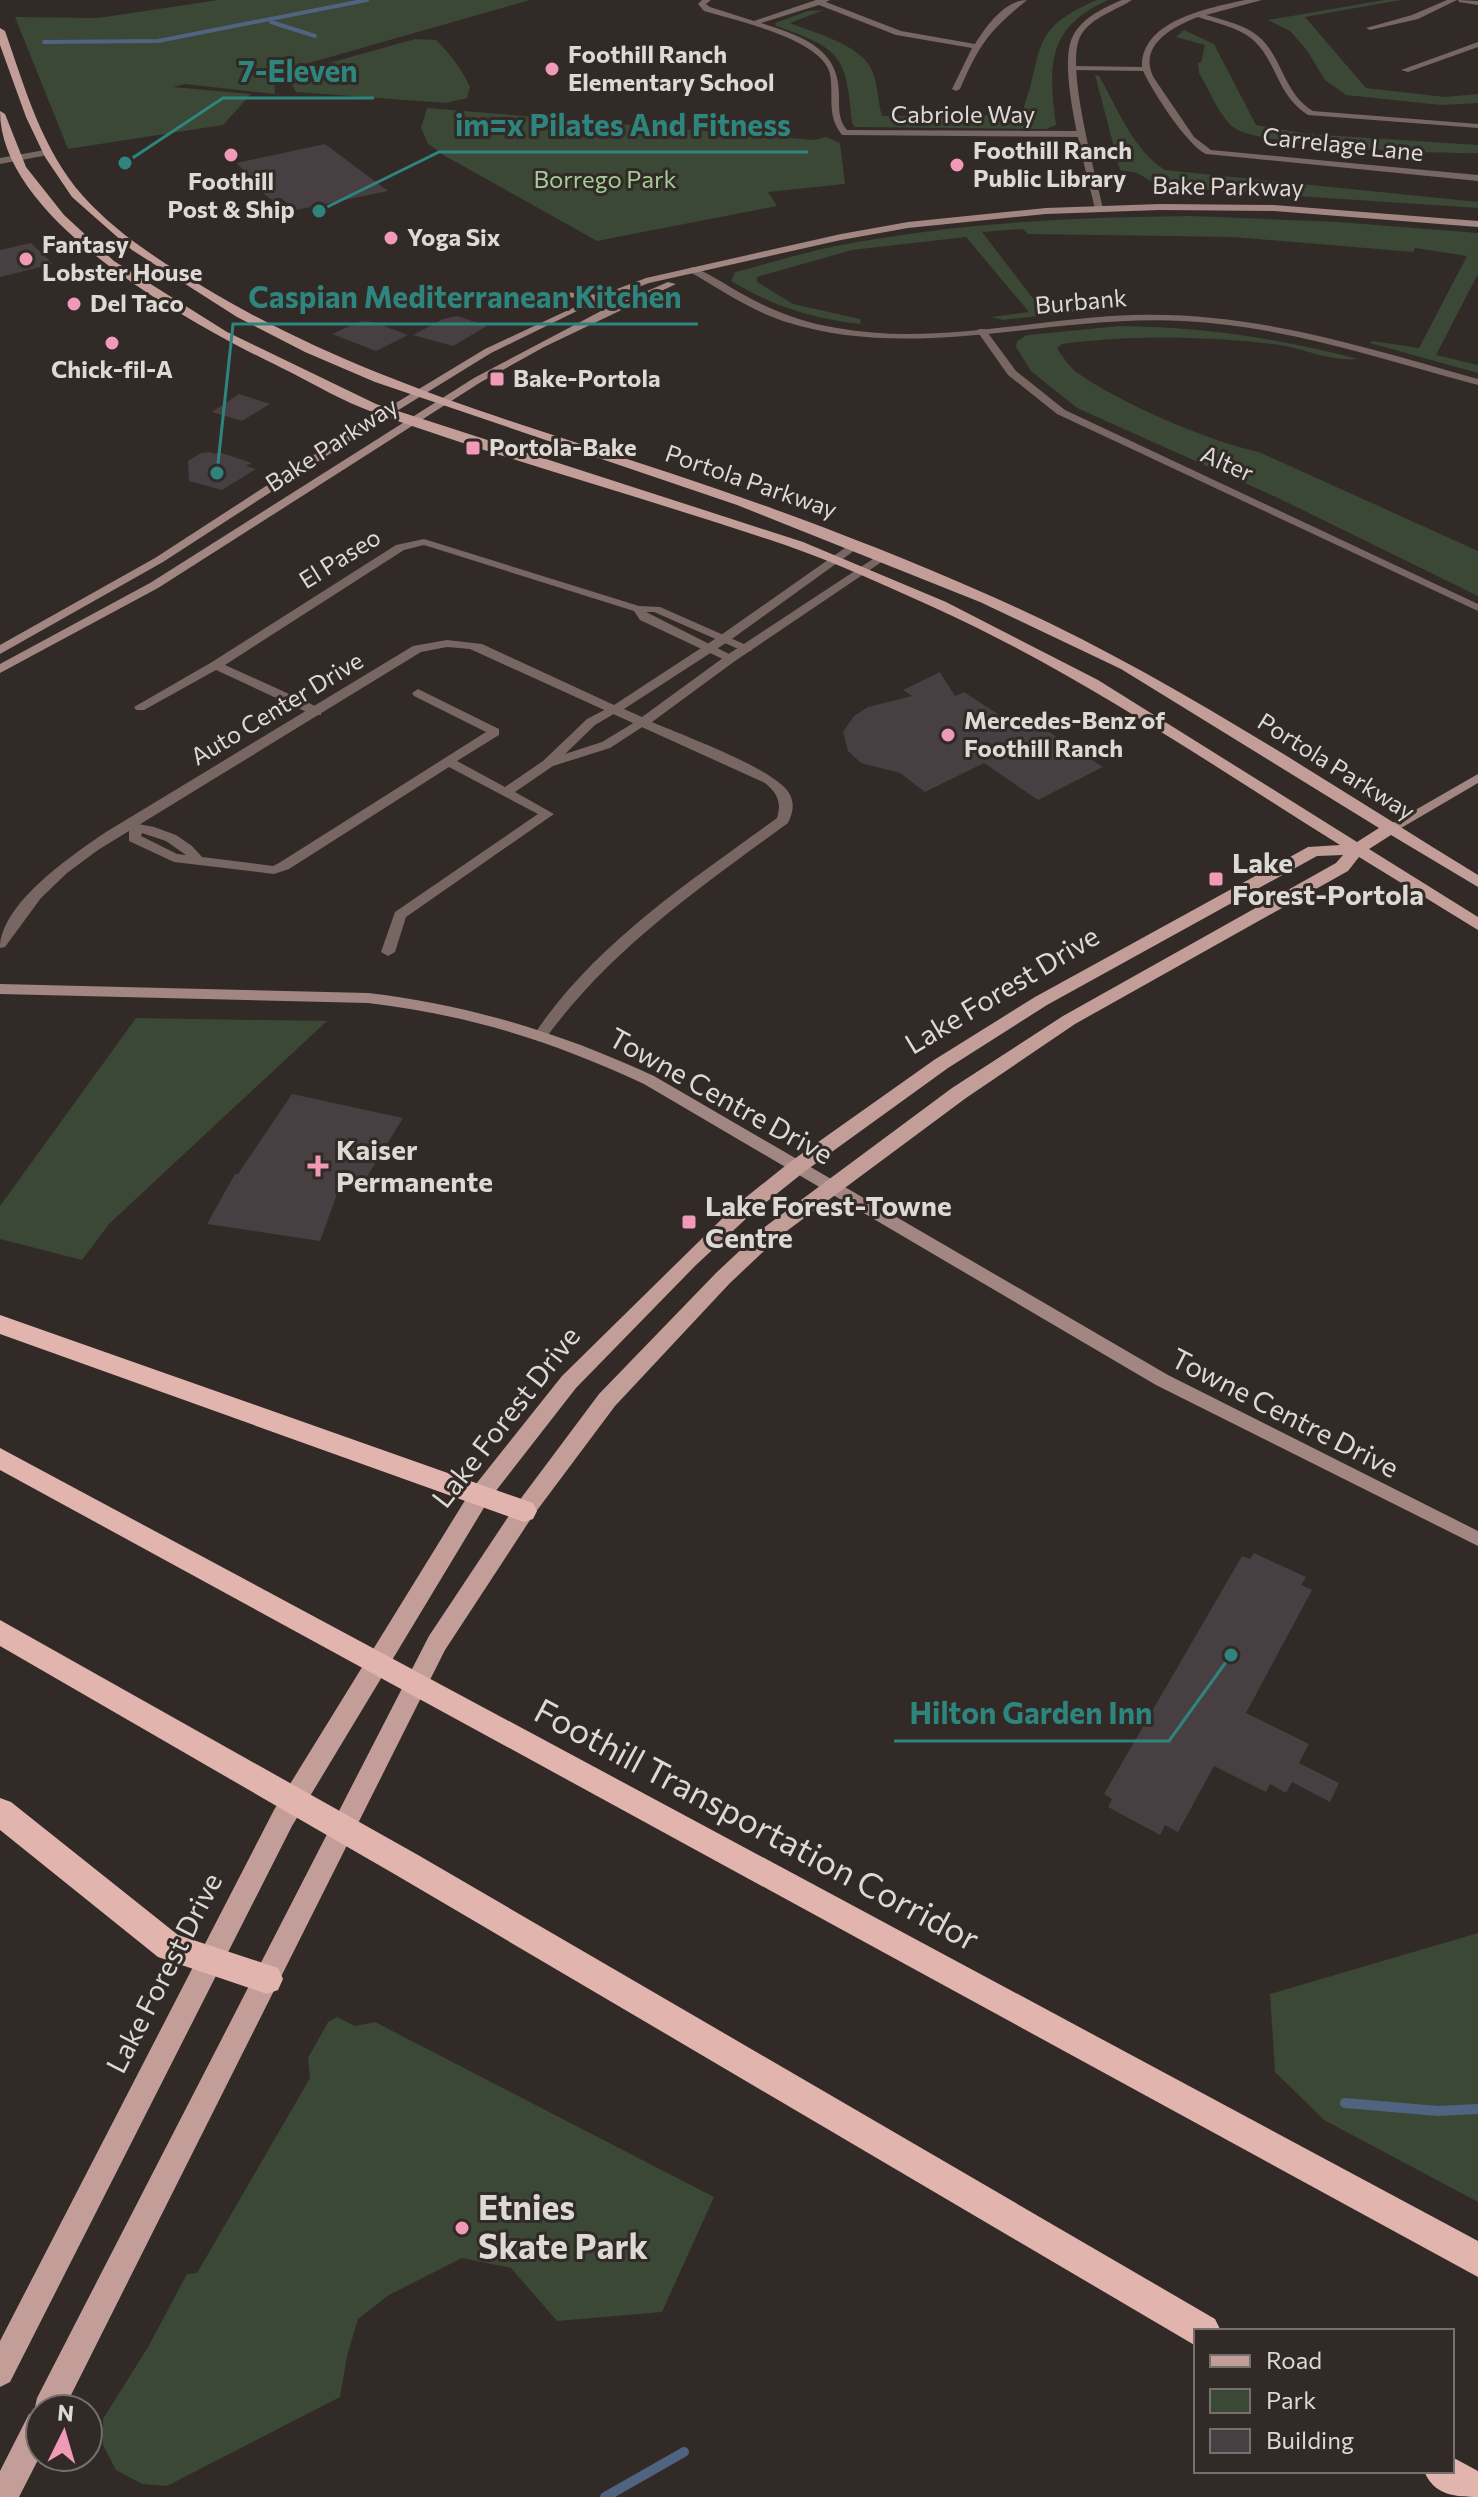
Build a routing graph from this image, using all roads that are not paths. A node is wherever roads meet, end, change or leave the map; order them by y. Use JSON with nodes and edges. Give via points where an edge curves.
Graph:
{"nodes":[{"id":1,"x":1023,"y":0,"type":"edge"},
{"id":2,"x":1128,"y":0,"type":"edge"},
{"id":3,"x":1258,"y":0,"type":"edge"},
{"id":4,"x":1453,"y":0,"type":"edge"},
{"id":5,"x":1462,"y":0,"type":"edge"},
{"id":6,"x":823,"y":1,"type":"edge"},
{"id":7,"x":705,"y":3,"type":"edge"},
{"id":8,"x":1478,"y":3,"type":"edge"},
{"id":9,"x":1199,"y":15,"type":"junction"},
{"id":10,"x":752,"y":24,"type":"junction"},
{"id":11,"x":1370,"y":28,"type":"dead end"},
{"id":12,"x":0,"y":31,"type":"edge"},
{"id":13,"x":1478,"y":44,"type":"edge"},
{"id":14,"x":975,"y":46,"type":"junction"},
{"id":15,"x":1074,"y":68,"type":"junction"},
{"id":16,"x":1146,"y":69,"type":"junction"},
{"id":17,"x":1405,"y":70,"type":"dead end"},
{"id":18,"x":956,"y":89,"type":"dead end"},
{"id":19,"x":0,"y":114,"type":"edge"},
{"id":20,"x":1478,"y":126,"type":"edge"},
{"id":21,"x":1081,"y":134,"type":"junction"},
{"id":22,"x":45,"y":153,"type":"junction"},
{"id":23,"x":17,"y":157,"type":"junction"},
{"id":24,"x":0,"y":159,"type":"edge"},
{"id":25,"x":1478,"y":178,"type":"edge"},
{"id":26,"x":1099,"y":208,"type":"junction"},
{"id":27,"x":1478,"y":224,"type":"edge"},
{"id":28,"x":693,"y":270,"type":"junction"},
{"id":29,"x":674,"y":283,"type":"junction"},
{"id":30,"x":553,"y":293,"type":"dead end"},
{"id":31,"x":606,"y":296,"type":"junction"},
{"id":32,"x":574,"y":309,"type":"junction"},
{"id":33,"x":982,"y":331,"type":"junction"},
{"id":34,"x":1478,"y":382,"type":"edge"},
{"id":35,"x":416,"y":395,"type":"junction"},
{"id":36,"x":438,"y":403,"type":"junction"},
{"id":37,"x":389,"y":412,"type":"junction"},
{"id":38,"x":413,"y":420,"type":"junction"},
{"id":39,"x":856,"y":545,"type":"junction"},
{"id":40,"x":883,"y":557,"type":"junction"},
{"id":41,"x":159,"y":560,"type":"junction"},
{"id":42,"x":835,"y":560,"type":"junction"},
{"id":43,"x":862,"y":572,"type":"junction"},
{"id":44,"x":1478,"y":608,"type":"edge"},
{"id":45,"x":638,"y":609,"type":"junction"},
{"id":46,"x":61,"y":637,"type":"junction"},
{"id":47,"x":725,"y":638,"type":"junction"},
{"id":48,"x":711,"y":648,"type":"junction"},
{"id":49,"x":747,"y":648,"type":"junction"},
{"id":50,"x":0,"y":650,"type":"edge"},
{"id":51,"x":731,"y":658,"type":"junction"},
{"id":52,"x":216,"y":665,"type":"junction"},
{"id":53,"x":0,"y":669,"type":"edge"},
{"id":54,"x":418,"y":693,"type":"dead end"},
{"id":55,"x":140,"y":707,"type":"dead end"},
{"id":56,"x":616,"y":709,"type":"junction"},
{"id":57,"x":312,"y":715,"type":"junction"},
{"id":58,"x":644,"y":722,"type":"junction"},
{"id":59,"x":449,"y":762,"type":"junction"},
{"id":60,"x":547,"y":764,"type":"junction"},
{"id":61,"x":1478,"y":778,"type":"edge"},
{"id":62,"x":506,"y":792,"type":"junction"},
{"id":63,"x":131,"y":828,"type":"junction"},
{"id":64,"x":1391,"y":828,"type":"junction"},
{"id":65,"x":1356,"y":850,"type":"junction"},
{"id":66,"x":1478,"y":882,"type":"edge"},
{"id":67,"x":1478,"y":925,"type":"edge"},
{"id":68,"x":0,"y":944,"type":"edge"},
{"id":69,"x":388,"y":952,"type":"dead end"},
{"id":70,"x":0,"y":989,"type":"edge"},
{"id":71,"x":540,"y":1036,"type":"junction"},
{"id":72,"x":797,"y":1167,"type":"junction"},
{"id":73,"x":831,"y":1186,"type":"junction"},
{"id":74,"x":0,"y":1324,"type":"edge"},
{"id":75,"x":0,"y":1458,"type":"edge"},
{"id":76,"x":480,"y":1495,"type":"junction"},
{"id":77,"x":524,"y":1511,"type":"junction"},
{"id":78,"x":1478,"y":1539,"type":"edge"},
{"id":79,"x":0,"y":1632,"type":"edge"},
{"id":80,"x":0,"y":1812,"type":"edge"},
{"id":81,"x":208,"y":1959,"type":"junction"},
{"id":82,"x":267,"y":1979,"type":"junction"},
{"id":83,"x":1478,"y":2260,"type":"edge"},
{"id":84,"x":1200,"y":2329,"type":"edge"},
{"id":85,"x":0,"y":2372,"type":"edge"},
{"id":86,"x":56,"y":2393,"type":"edge"},
{"id":87,"x":24,"y":2456,"type":"edge"},
{"id":88,"x":1445,"y":2473,"type":"edge"},
{"id":89,"x":1478,"y":2492,"type":"edge"},
{"id":90,"x":3,"y":2497,"type":"edge"}],
"edges":[{"from":1,"to":14,"type":"street","via":[[992,23]]},
{"from":2,"to":15,"type":"street","via":[[1082,29],[1074,41]]},
{"from":3,"to":9,"type":"street"},
{"from":4,"to":11,"type":"street"},
{"from":5,"to":8,"type":"street"},
{"from":6,"to":10,"type":"street"},
{"from":6,"to":14,"type":"street","via":[[899,33]]},
{"from":7,"to":10,"type":"street"},
{"from":9,"to":16,"type":"street","via":[[1155,39]]},
{"from":9,"to":20,"type":"street","via":[[1236,27],[1261,44],[1303,110]]},
{"from":10,"to":21,"type":"street","name":"Cabriole Way","via":[[796,41],[829,62],[837,124],[845,133]]},
{"from":12,"to":22,"type":"main road","name":"Portola Parkway"},
{"from":13,"to":17,"type":"street"},
{"from":14,"to":18,"type":"street"},
{"from":15,"to":16,"type":"street"},
{"from":15,"to":21,"type":"street"},
{"from":16,"to":25,"type":"street","name":"Carrelage Lane","via":[[1183,128],[1204,150]]},
{"from":19,"to":23,"type":"main road","name":"Portola Parkway"},
{"from":21,"to":26,"type":"street"},
{"from":22,"to":23,"type":"street"},
{"from":22,"to":35,"type":"main road","name":"Portola Parkway","via":[[79,198],[135,249],[216,302],[271,333]]},
{"from":23,"to":24,"type":"street"},
{"from":23,"to":37,"type":"main road","name":"Portola Parkway","via":[[60,217],[121,270],[223,335]]},
{"from":26,"to":27,"type":"main road","name":"Bake Parkway","via":[[1274,208]]},
{"from":26,"to":28,"type":"main road","name":"Bake Parkway","via":[[908,225]]},
{"from":28,"to":29,"type":"main road","name":"Bake Parkway"},
{"from":28,"to":31,"type":"main road","name":"Bake Parkway"},
{"from":28,"to":33,"type":"street","name":"Burbank","via":[[760,309],[811,325],[901,337]]},
{"from":29,"to":32,"type":"main road"},
{"from":29,"to":36,"type":"main road","name":"Bake Parkway","via":[[512,358]]},
{"from":30,"to":31,"type":"main road"},
{"from":31,"to":32,"type":"main road","name":"Bake Parkway"},
{"from":32,"to":35,"type":"main road","name":"Bake Parkway","via":[[488,351]]},
{"from":33,"to":34,"type":"street","name":"Burbank","via":[[1132,317],[1228,321],[1325,340]]},
{"from":33,"to":44,"type":"street","name":"Alter","via":[[1012,373],[1061,412]]},
{"from":35,"to":36,"type":"main road","name":"Portola Parkway"},
{"from":35,"to":37,"type":"main road","name":"Bake Parkway"},
{"from":36,"to":38,"type":"main road","name":"Bake Parkway"},
{"from":36,"to":39,"type":"main road","name":"Portola Parkway","via":[[741,501]]},
{"from":37,"to":38,"type":"main road","name":"Portola Parkway"},
{"from":37,"to":41,"type":"main road","name":"Bake Parkway"},
{"from":38,"to":42,"type":"main road","name":"Portola Parkway"},
{"from":38,"to":46,"type":"main road","name":"Bake Parkway","via":[[173,574]]},
{"from":39,"to":40,"type":"main road","name":"Portola Parkway"},
{"from":39,"to":42,"type":"street"},
{"from":40,"to":43,"type":"street"},
{"from":40,"to":64,"type":"main road","name":"Portola Parkway","via":[[1126,666]]},
{"from":41,"to":46,"type":"main road","via":[[146,577],[96,607]]},
{"from":41,"to":50,"type":"main road","name":"Bake Parkway"},
{"from":42,"to":43,"type":"main road","name":"Portola Parkway"},
{"from":42,"to":47,"type":"street"},
{"from":43,"to":49,"type":"street"},
{"from":43,"to":65,"type":"main road","name":"Portola Parkway","via":[[941,605],[1093,683]]},
{"from":45,"to":47,"type":"street","name":"El Paseo","via":[[656,609]]},
{"from":45,"to":48,"type":"street","name":"El Paseo","via":[[644,618]]},
{"from":45,"to":52,"type":"street","name":"El Paseo","via":[[435,544],[410,544]]},
{"from":46,"to":53,"type":"main road","name":"Bake Parkway"},
{"from":47,"to":48,"type":"street"},
{"from":47,"to":49,"type":"street","name":"El Paseo"},
{"from":48,"to":51,"type":"street","name":"El Paseo"},
{"from":48,"to":56,"type":"street"},
{"from":49,"to":51,"type":"street"},
{"from":51,"to":58,"type":"street"},
{"from":52,"to":55,"type":"street","name":"El Paseo"},
{"from":52,"to":57,"type":"street"},
{"from":54,"to":59,"type":"street","via":[[495,732]]},
{"from":56,"to":57,"type":"street","name":"Auto Center Drive","via":[[478,647],[449,643],[417,649]]},
{"from":56,"to":58,"type":"street","name":"Auto Center Drive"},
{"from":56,"to":60,"type":"street","via":[[608,724]]},
{"from":57,"to":63,"type":"street","name":"Auto Center Drive"},
{"from":58,"to":60,"type":"street","via":[[606,745]]},
{"from":58,"to":71,"type":"street","name":"Auto Center Drive","via":[[770,780],[787,799],[787,809],[783,820],[596,966]]},
{"from":59,"to":62,"type":"street"},
{"from":59,"to":63,"type":"street","via":[[274,870],[174,858],[134,838]]},
{"from":60,"to":62,"type":"street"},
{"from":61,"to":64,"type":"main road"},
{"from":62,"to":69,"type":"street","via":[[547,814],[400,915]]},
{"from":63,"to":68,"type":"street","name":"Auto Center Drive","via":[[65,865],[45,883]]},
{"from":64,"to":65,"type":"main road"},
{"from":64,"to":66,"type":"main road","name":"Portola Parkway"},
{"from":65,"to":67,"type":"main road","name":"Portola Parkway"},
{"from":65,"to":72,"type":"main road","name":"Lake Forest Drive","via":[[1314,851],[1041,1001],[941,1064]]},
{"from":65,"to":73,"type":"main road","via":[[1342,867],[1069,1020]]},
{"from":70,"to":71,"type":"main road","name":"Towne Centre Drive","via":[[368,998],[461,1012]]},
{"from":71,"to":72,"type":"main road","name":"Towne Centre Drive","via":[[649,1080]]},
{"from":72,"to":73,"type":"main road","name":"Towne Centre Drive"},
{"from":72,"to":76,"type":"main road","name":"Lake Forest Drive","via":[[689,1260],[569,1382]]},
{"from":73,"to":77,"type":"main road","via":[[733,1269],[607,1400]]},
{"from":73,"to":78,"type":"main road","name":"Towne Centre Drive","via":[[1162,1380]]},
{"from":74,"to":76,"type":"highway"},
{"from":75,"to":83,"type":"highway","name":"Foothill Transportation Corridor"},
{"from":76,"to":77,"type":"highway"},
{"from":76,"to":81,"type":"main road","name":"Lake Forest Drive","via":[[283,1818]]},
{"from":77,"to":82,"type":"main road","via":[[437,1643]]},
{"from":79,"to":84,"type":"highway"},
{"from":80,"to":81,"type":"highway","via":[[169,1947]]},
{"from":81,"to":82,"type":"highway"},
{"from":81,"to":85,"type":"main road","name":"Lake Forest Drive"},
{"from":82,"to":86,"type":"main road"},
{"from":87,"to":90,"type":"main road"},
{"from":88,"to":89,"type":"highway"}]}
